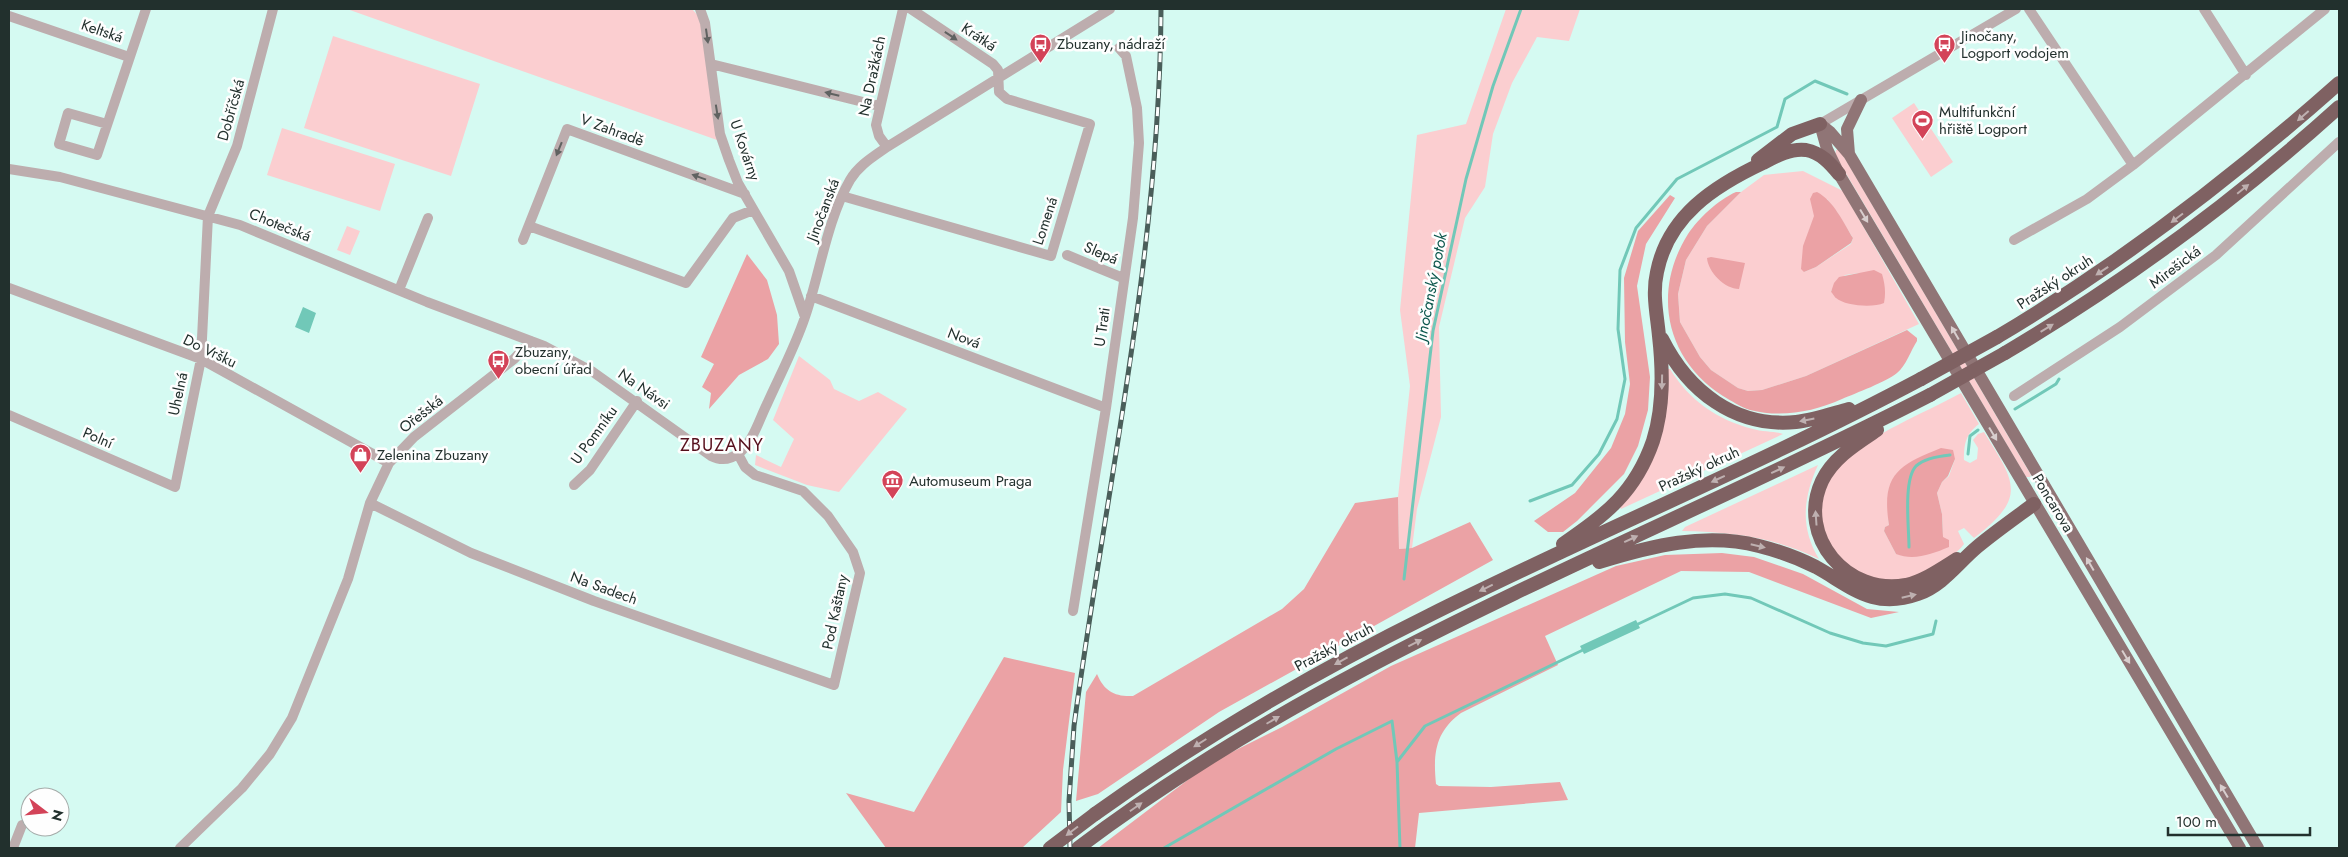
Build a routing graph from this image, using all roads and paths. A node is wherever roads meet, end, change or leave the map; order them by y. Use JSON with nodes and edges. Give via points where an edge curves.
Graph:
{"nodes":[{"id":1,"x":146,"y":9,"type":"edge"},
{"id":2,"x":700,"y":9,"type":"edge"},
{"id":3,"x":903,"y":9,"type":"edge"},
{"id":4,"x":911,"y":9,"type":"edge"},
{"id":5,"x":2016,"y":9,"type":"edge"},
{"id":6,"x":2029,"y":9,"type":"edge"},
{"id":7,"x":2204,"y":9,"type":"edge"},
{"id":8,"x":2326,"y":9,"type":"edge"},
{"id":9,"x":1105,"y":10,"type":"edge"},
{"id":10,"x":271,"y":11,"type":"edge"},
{"id":11,"x":9,"y":16,"type":"edge"},
{"id":12,"x":1118,"y":48,"type":"dead end"},
{"id":13,"x":129,"y":56,"type":"junction"},
{"id":14,"x":711,"y":64,"type":"junction"},
{"id":15,"x":2246,"y":75,"type":"junction"},
{"id":16,"x":997,"y":78,"type":"junction"},
{"id":17,"x":2339,"y":83,"type":"edge"},
{"id":18,"x":1861,"y":100,"type":"junction"},
{"id":19,"x":879,"y":106,"type":"junction"},
{"id":20,"x":2339,"y":107,"type":"edge"},
{"id":21,"x":107,"y":124,"type":"junction"},
{"id":22,"x":1820,"y":124,"type":"junction"},
{"id":23,"x":2339,"y":142,"type":"edge"},
{"id":24,"x":887,"y":147,"type":"junction"},
{"id":25,"x":1849,"y":154,"type":"junction"},
{"id":26,"x":1776,"y":156,"type":"junction"},
{"id":27,"x":2133,"y":165,"type":"junction"},
{"id":28,"x":9,"y":169,"type":"edge"},
{"id":29,"x":1746,"y":171,"type":"junction"},
{"id":30,"x":1839,"y":174,"type":"junction"},
{"id":31,"x":745,"y":194,"type":"junction"},
{"id":32,"x":842,"y":196,"type":"junction"},
{"id":33,"x":753,"y":210,"type":"junction"},
{"id":34,"x":208,"y":216,"type":"junction"},
{"id":35,"x":428,"y":218,"type":"dead end"},
{"id":36,"x":528,"y":226,"type":"junction"},
{"id":37,"x":523,"y":240,"type":"dead end"},
{"id":38,"x":2014,"y":240,"type":"dead end"},
{"id":39,"x":1067,"y":255,"type":"dead end"},
{"id":40,"x":1123,"y":278,"type":"junction"},
{"id":41,"x":9,"y":288,"type":"edge"},
{"id":42,"x":399,"y":290,"type":"junction"},
{"id":43,"x":811,"y":296,"type":"junction"},
{"id":44,"x":805,"y":317,"type":"junction"},
{"id":45,"x":1659,"y":334,"type":"junction"},
{"id":46,"x":531,"y":341,"type":"junction"},
{"id":47,"x":201,"y":359,"type":"junction"},
{"id":48,"x":1930,"y":395,"type":"junction"},
{"id":49,"x":2014,"y":396,"type":"dead end"},
{"id":50,"x":1888,"y":397,"type":"junction"},
{"id":51,"x":637,"y":401,"type":"junction"},
{"id":52,"x":1106,"y":408,"type":"junction"},
{"id":53,"x":9,"y":415,"type":"edge"},
{"id":54,"x":738,"y":454,"type":"junction"},
{"id":55,"x":389,"y":463,"type":"junction"},
{"id":56,"x":574,"y":485,"type":"dead end"},
{"id":57,"x":175,"y":488,"type":"joint"},
{"id":58,"x":2049,"y":493,"type":"junction"},
{"id":59,"x":370,"y":503,"type":"junction"},
{"id":60,"x":2034,"y":504,"type":"junction"},
{"id":61,"x":1974,"y":550,"type":"junction"},
{"id":62,"x":1530,"y":567,"type":"junction"},
{"id":63,"x":1555,"y":575,"type":"junction"},
{"id":64,"x":1073,"y":611,"type":"dead end"},
{"id":65,"x":834,"y":685,"type":"joint"},
{"id":66,"x":2177,"y":711,"type":"junction"},
{"id":67,"x":2163,"y":719,"type":"junction"},
{"id":68,"x":20,"y":830,"type":"edge"},
{"id":69,"x":13,"y":848,"type":"edge"},
{"id":70,"x":180,"y":848,"type":"edge"},
{"id":71,"x":1050,"y":848,"type":"edge"},
{"id":72,"x":1078,"y":848,"type":"edge"},
{"id":73,"x":2240,"y":848,"type":"edge"},
{"id":74,"x":2258,"y":848,"type":"edge"}],
"edges":[{"from":1,"to":13,"type":"street"},
{"from":2,"to":14,"type":"street","name":"U Kovárny","one_way":true},
{"from":3,"to":19,"type":"street","name":"Na Dražkách"},
{"from":4,"to":16,"type":"street","name":"Krátká","one_way":true,"via":[[993,64],[998,70]]},
{"from":5,"to":18,"type":"street"},
{"from":6,"to":27,"type":"street"},
{"from":7,"to":15,"type":"street"},
{"from":8,"to":15,"type":"street"},
{"from":9,"to":16,"type":"street","name":"Jinočanská"},
{"from":10,"to":34,"type":"street","name":"Dobříčská","via":[[237,146]]},
{"from":11,"to":13,"type":"street","name":"Keltská"},
{"from":12,"to":40,"type":"street","name":"U Trati","via":[[1126,56],[1137,108],[1139,143],[1133,218]]},
{"from":13,"to":21,"type":"street"},
{"from":19,"to":14,"type":"street","one_way":true},
{"from":14,"to":31,"type":"street","name":"U Kovárny","one_way":true,"via":[[720,134]]},
{"from":15,"to":27,"type":"street"},
{"from":16,"to":24,"type":"street","name":"Jinočanská"},
{"from":16,"to":32,"type":"street","name":"Lomená","via":[[999,92],[1007,99],[1090,124],[1051,256]]},
{"from":17,"to":50,"type":"highway","name":"Pražský okruh","one_way":true,"bridge":true,"via":[[2251,160],[2162,229],[2086,282],[1997,337]]},
{"from":18,"to":22,"type":"street"},
{"from":18,"to":25,"type":"main road","via":[[1847,129]]},
{"from":19,"to":24,"type":"street","name":"Na Dražkách","via":[[876,125]]},
{"from":48,"to":20,"type":"highway","one_way":true,"bridge":true,"via":[[2087,303],[2170,245],[2246,187]]},
{"from":21,"to":21,"type":"street","via":[[68,113],[59,144],[98,155]]},
{"from":22,"to":25,"type":"main road","name":"Poncarova"},
{"from":22,"to":26,"type":"highway","via":[[1807,138]]},
{"from":22,"to":29,"type":"highway","via":[[1782,141]]},
{"from":22,"to":30,"type":"main road","name":"Poncarova"},
{"from":23,"to":49,"type":"street","name":"Mirešická","via":[[2216,255],[2120,327]]},
{"from":24,"to":32,"type":"street","name":"Jinočanská","via":[[860,167]]},
{"from":58,"to":25,"type":"main road","name":"Poncarova","one_way":true},
{"from":26,"to":29,"type":"highway"},
{"from":26,"to":30,"type":"highway","via":[[1794,150],[1810,151],[1824,158]]},
{"from":27,"to":38,"type":"street","via":[[2087,199]]},
{"from":28,"to":34,"type":"street","name":"Chotečská","via":[[60,177]]},
{"from":29,"to":45,"type":"highway","via":[[1699,201],[1670,236],[1656,279]]},
{"from":30,"to":60,"type":"main road","name":"Poncarova","one_way":true},
{"from":31,"to":33,"type":"street","name":"U Kovárny"},
{"from":31,"to":36,"type":"street","name":"V Zahradě","one_way":true,"via":[[567,129]]},
{"from":32,"to":43,"type":"street","name":"Jinočanská"},
{"from":33,"to":36,"type":"street","via":[[733,218],[686,283]]},
{"from":33,"to":44,"type":"street","name":"U Kovárny","via":[[789,271]]},
{"from":34,"to":42,"type":"street","name":"Chotečská","via":[[261,233]]},
{"from":34,"to":47,"type":"street","name":"Uhelná"},
{"from":35,"to":42,"type":"street"},
{"from":36,"to":37,"type":"street","name":"V Zahradě"},
{"from":39,"to":40,"type":"street","name":"Slepá"},
{"from":40,"to":52,"type":"street","name":"U Trati"},
{"from":41,"to":47,"type":"street","name":"Do Vršku"},
{"from":42,"to":46,"type":"street","name":"Chotečská"},
{"from":43,"to":44,"type":"street","name":"Jinočanská"},
{"from":43,"to":52,"type":"street","name":"Nová"},
{"from":44,"to":54,"type":"street","name":"Jinočanská","via":[[752,436]]},
{"from":50,"to":45,"type":"highway","one_way":true,"via":[[1802,422],[1778,423],[1748,418],[1700,392],[1675,362]]},
{"from":45,"to":62,"type":"highway","one_way":true,"via":[[1661,408],[1653,441],[1636,478],[1604,515]]},
{"from":46,"to":51,"type":"street","name":"Na Návsi","via":[[575,361]]},
{"from":46,"to":55,"type":"street","name":"Ořešská","via":[[514,359],[414,438]]},
{"from":47,"to":55,"type":"street","name":"Do Vršku"},
{"from":47,"to":57,"type":"street","name":"Uhelná"},
{"from":61,"to":48,"type":"highway","one_way":true,"via":[[1919,581],[1882,586],[1844,571],[1830,556],[1819,536],[1815,515],[1817,497],[1833,464],[1855,445]]},
{"from":63,"to":48,"type":"highway","one_way":true},
{"from":50,"to":62,"type":"highway","name":"Pražský okruh","one_way":true},
{"from":51,"to":54,"type":"street","name":"Na Návsi","via":[[711,456],[722,459]]},
{"from":51,"to":56,"type":"street","name":"U Pomníku","via":[[590,470]]},
{"from":52,"to":64,"type":"street","name":"U Trati"},
{"from":53,"to":57,"type":"street","name":"Polní"},
{"from":54,"to":65,"type":"street","name":"Pod Kaštany","via":[[745,467],[755,475],[803,491],[828,516],[853,552],[860,573]]},
{"from":55,"to":59,"type":"street","name":"Ořešská"},
{"from":58,"to":60,"type":"main road"},
{"from":66,"to":58,"type":"main road","name":"Poncarova","one_way":true},
{"from":59,"to":65,"type":"street","name":"Na Sadech","via":[[471,554]]},
{"from":59,"to":70,"type":"street","name":"Ořešská","via":[[348,579],[292,718],[270,754],[242,788]]},
{"from":60,"to":61,"type":"highway"},
{"from":60,"to":67,"type":"main road","name":"Poncarova","one_way":true},
{"from":63,"to":61,"type":"highway","one_way":true,"via":[[1665,544],[1696,540],[1735,542],[1786,554],[1815,567],[1853,591],[1893,599],[1931,589]]},
{"from":62,"to":71,"type":"highway","name":"Pražský okruh","one_way":true,"bridge":true,"via":[[1375,643],[1278,696],[1190,749]]},
{"from":72,"to":63,"type":"highway","one_way":true,"via":[[1194,768],[1289,710],[1402,649]]},
{"from":66,"to":67,"type":"main road"},
{"from":74,"to":66,"type":"main road","name":"Poncarova","one_way":true},
{"from":67,"to":73,"type":"main road","name":"Poncarova"},
{"from":68,"to":69,"type":"street"}]}
